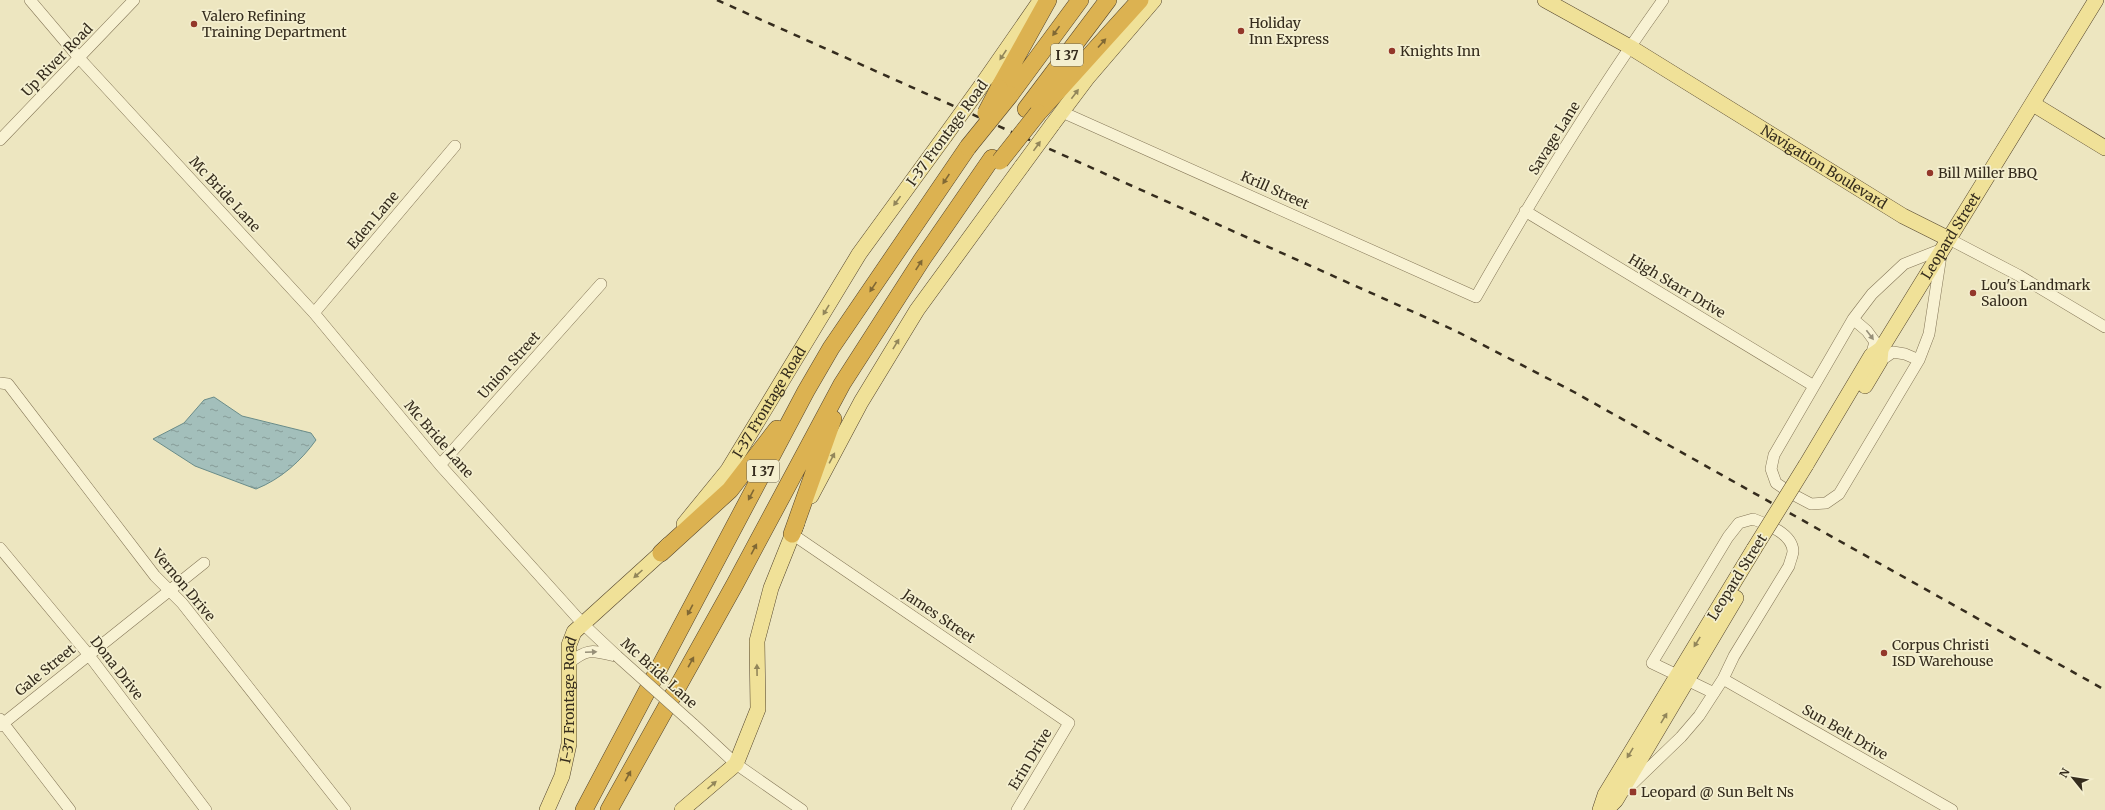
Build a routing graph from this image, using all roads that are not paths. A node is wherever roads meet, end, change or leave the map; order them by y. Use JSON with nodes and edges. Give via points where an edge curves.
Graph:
{"nodes":[{"id":1,"x":30,"y":0,"type":"edge"},
{"id":2,"x":134,"y":0,"type":"edge"},
{"id":3,"x":1040,"y":0,"type":"edge"},
{"id":4,"x":1048,"y":0,"type":"edge"},
{"id":5,"x":1080,"y":0,"type":"edge"},
{"id":6,"x":1108,"y":0,"type":"edge"},
{"id":7,"x":1140,"y":0,"type":"edge"},
{"id":8,"x":1154,"y":0,"type":"edge"},
{"id":9,"x":1545,"y":0,"type":"edge"},
{"id":10,"x":1664,"y":0,"type":"edge"},
{"id":11,"x":2096,"y":0,"type":"edge"},
{"id":12,"x":1630,"y":47,"type":"junction"},
{"id":13,"x":80,"y":59,"type":"junction"},
{"id":14,"x":1004,"y":91,"type":"junction"},
{"id":15,"x":2033,"y":104,"type":"junction"},
{"id":16,"x":1032,"y":111,"type":"junction"},
{"id":17,"x":1062,"y":112,"type":"junction"},
{"id":18,"x":0,"y":140,"type":"edge"},
{"id":19,"x":455,"y":146,"type":"dead end"},
{"id":20,"x":2105,"y":148,"type":"edge"},
{"id":21,"x":1525,"y":211,"type":"junction"},
{"id":22,"x":1946,"y":244,"type":"junction"},
{"id":23,"x":600,"y":284,"type":"dead end"},
{"id":24,"x":1476,"y":296,"type":"joint"},
{"id":25,"x":898,"y":298,"type":"junction"},
{"id":26,"x":314,"y":313,"type":"junction"},
{"id":27,"x":1853,"y":319,"type":"junction"},
{"id":28,"x":2105,"y":327,"type":"edge"},
{"id":29,"x":1877,"y":355,"type":"junction"},
{"id":30,"x":1918,"y":360,"type":"junction"},
{"id":31,"x":0,"y":383,"type":"edge"},
{"id":32,"x":1814,"y":386,"type":"junction"},
{"id":33,"x":806,"y":391,"type":"junction"},
{"id":34,"x":440,"y":465,"type":"junction"},
{"id":35,"x":792,"y":534,"type":"junction"},
{"id":36,"x":0,"y":548,"type":"edge"},
{"id":37,"x":661,"y":553,"type":"junction"},
{"id":38,"x":204,"y":563,"type":"dead end"},
{"id":39,"x":170,"y":591,"type":"junction"},
{"id":40,"x":583,"y":624,"type":"junction"},
{"id":41,"x":88,"y":654,"type":"junction"},
{"id":42,"x":617,"y":656,"type":"junction"},
{"id":43,"x":568,"y":664,"type":"junction"},
{"id":44,"x":1682,"y":677,"type":"junction"},
{"id":45,"x":1723,"y":679,"type":"junction"},
{"id":46,"x":1714,"y":693,"type":"junction"},
{"id":47,"x":1,"y":723,"type":"edge"},
{"id":48,"x":1069,"y":723,"type":"joint"},
{"id":49,"x":736,"y":764,"type":"junction"},
{"id":50,"x":1611,"y":805,"type":"edge"},
{"id":51,"x":70,"y":810,"type":"edge"},
{"id":52,"x":206,"y":810,"type":"edge"},
{"id":53,"x":345,"y":810,"type":"edge"},
{"id":54,"x":547,"y":810,"type":"edge"},
{"id":55,"x":584,"y":810,"type":"edge"},
{"id":56,"x":609,"y":810,"type":"edge"},
{"id":57,"x":682,"y":810,"type":"edge"},
{"id":58,"x":802,"y":810,"type":"edge"},
{"id":59,"x":1017,"y":810,"type":"edge"},
{"id":60,"x":1600,"y":810,"type":"edge"},
{"id":61,"x":1952,"y":810,"type":"edge"}],
"edges":[{"from":1,"to":13,"type":"street","name":"Mc Bride Lane"},
{"from":2,"to":13,"type":"street","name":"Up River Road"},
{"from":3,"to":37,"type":"main road","name":"I-37 Frontage Road","one_way":true,"bridge":true,"via":[[858,257],[728,470]]},
{"from":4,"to":14,"type":"highway"},
{"from":5,"to":14,"type":"highway","number":"I 37","one_way":true},
{"from":6,"to":16,"type":"highway","number":"I 37"},
{"from":16,"to":7,"type":"highway","one_way":true},
{"from":17,"to":8,"type":"main road","one_way":true,"via":[[1088,77]]},
{"from":9,"to":12,"type":"main road","name":"Navigation Boulevard"},
{"from":10,"to":12,"type":"street","name":"Savage Lane"},
{"from":11,"to":15,"type":"main road","name":"Leopard Street"},
{"from":12,"to":21,"type":"street","name":"Savage Lane"},
{"from":12,"to":22,"type":"main road","name":"Navigation Boulevard"},
{"from":13,"to":18,"type":"street","name":"Up River Road"},
{"from":13,"to":26,"type":"street","name":"Mc Bride Lane"},
{"from":14,"to":33,"type":"highway","number":"I 37","one_way":true,"bridge":true,"via":[[831,348]]},
{"from":15,"to":20,"type":"main road"},
{"from":15,"to":22,"type":"main road","name":"Leopard Street"},
{"from":25,"to":16,"type":"highway","number":"I 37","one_way":true,"bridge":true,"via":[[954,212]]},
{"from":17,"to":24,"type":"street","name":"Krill Street"},
{"from":35,"to":17,"type":"main road","one_way":true,"bridge":true,"via":[[861,402],[916,310]]},
{"from":19,"to":26,"type":"street","name":"Eden Lane"},
{"from":21,"to":24,"type":"street","name":"Savage Lane"},
{"from":21,"to":32,"type":"street","name":"High Starr Drive"},
{"from":22,"to":27,"type":"street","via":[[1904,264],[1872,294]]},
{"from":22,"to":28,"type":"street","name":"Navigation Boulevard","via":[[2018,275]]},
{"from":22,"to":29,"type":"main road","name":"Leopard Street"},
{"from":22,"to":30,"type":"street","via":[[1929,334]]},
{"from":23,"to":34,"type":"street","name":"Union Street"},
{"from":25,"to":35,"type":"highway","via":[[836,412]]},
{"from":56,"to":25,"type":"highway","number":"I 37","one_way":true,"via":[[735,584],[842,384]]},
{"from":26,"to":34,"type":"street","name":"Mc Bride Lane"},
{"from":27,"to":29,"type":"street","one_way":true,"via":[[1875,342]]},
{"from":27,"to":32,"type":"street"},
{"from":29,"to":30,"type":"street","via":[[1893,352]]},
{"from":29,"to":44,"type":"main road","name":"Leopard Street"},
{"from":30,"to":32,"type":"street","via":[[1840,494],[1826,503],[1811,504],[1776,483],[1772,469],[1774,455]]},
{"from":31,"to":39,"type":"street","name":"Vernon Drive","via":[[8,384],[155,576]]},
{"from":33,"to":37,"type":"highway","via":[[730,490]]},
{"from":33,"to":55,"type":"highway","number":"I 37","one_way":true},
{"from":34,"to":40,"type":"street","name":"Mc Bride Lane"},
{"from":35,"to":48,"type":"street","name":"James Street"},
{"from":49,"to":35,"type":"main road","one_way":true,"via":[[758,709],[757,641],[771,588]]},
{"from":36,"to":41,"type":"street","name":"Dona Drive"},
{"from":37,"to":40,"type":"main road","name":"I-37 Frontage Road","one_way":true},
{"from":38,"to":39,"type":"street","name":"Gale Street"},
{"from":39,"to":41,"type":"street","name":"Gale Street"},
{"from":39,"to":53,"type":"street","name":"Vernon Drive"},
{"from":40,"to":42,"type":"street","name":"Mc Bride Lane"},
{"from":40,"to":43,"type":"main road","name":"I-37 Frontage Road","via":[[572,637]]},
{"from":41,"to":47,"type":"street","name":"Gale Street"},
{"from":41,"to":52,"type":"street","name":"Dona Drive"},
{"from":43,"to":42,"type":"street","one_way":true,"via":[[587,651],[594,650]]},
{"from":42,"to":49,"type":"street","name":"Mc Bride Lane","bridge":true},
{"from":43,"to":54,"type":"main road","name":"I-37 Frontage Road","via":[[569,744],[562,776]]},
{"from":44,"to":45,"type":"street","via":[[1652,663],[1728,537],[1739,523],[1753,519],[1773,528],[1789,540],[1793,550],[1789,566],[1734,656]]},
{"from":44,"to":46,"type":"street"},
{"from":50,"to":44,"type":"main road","name":"Leopard Street","one_way":true},
{"from":44,"to":60,"type":"main road","name":"Leopard Street","one_way":true,"via":[[1605,795]]},
{"from":45,"to":46,"type":"street"},
{"from":45,"to":61,"type":"street","name":"Sun Belt Drive"},
{"from":46,"to":50,"type":"street","via":[[1681,737]]},
{"from":47,"to":51,"type":"street"},
{"from":48,"to":59,"type":"street","name":"Erin Drive"},
{"from":57,"to":49,"type":"main road","one_way":true},
{"from":49,"to":58,"type":"street","name":"Mc Bride Lane"}]}
